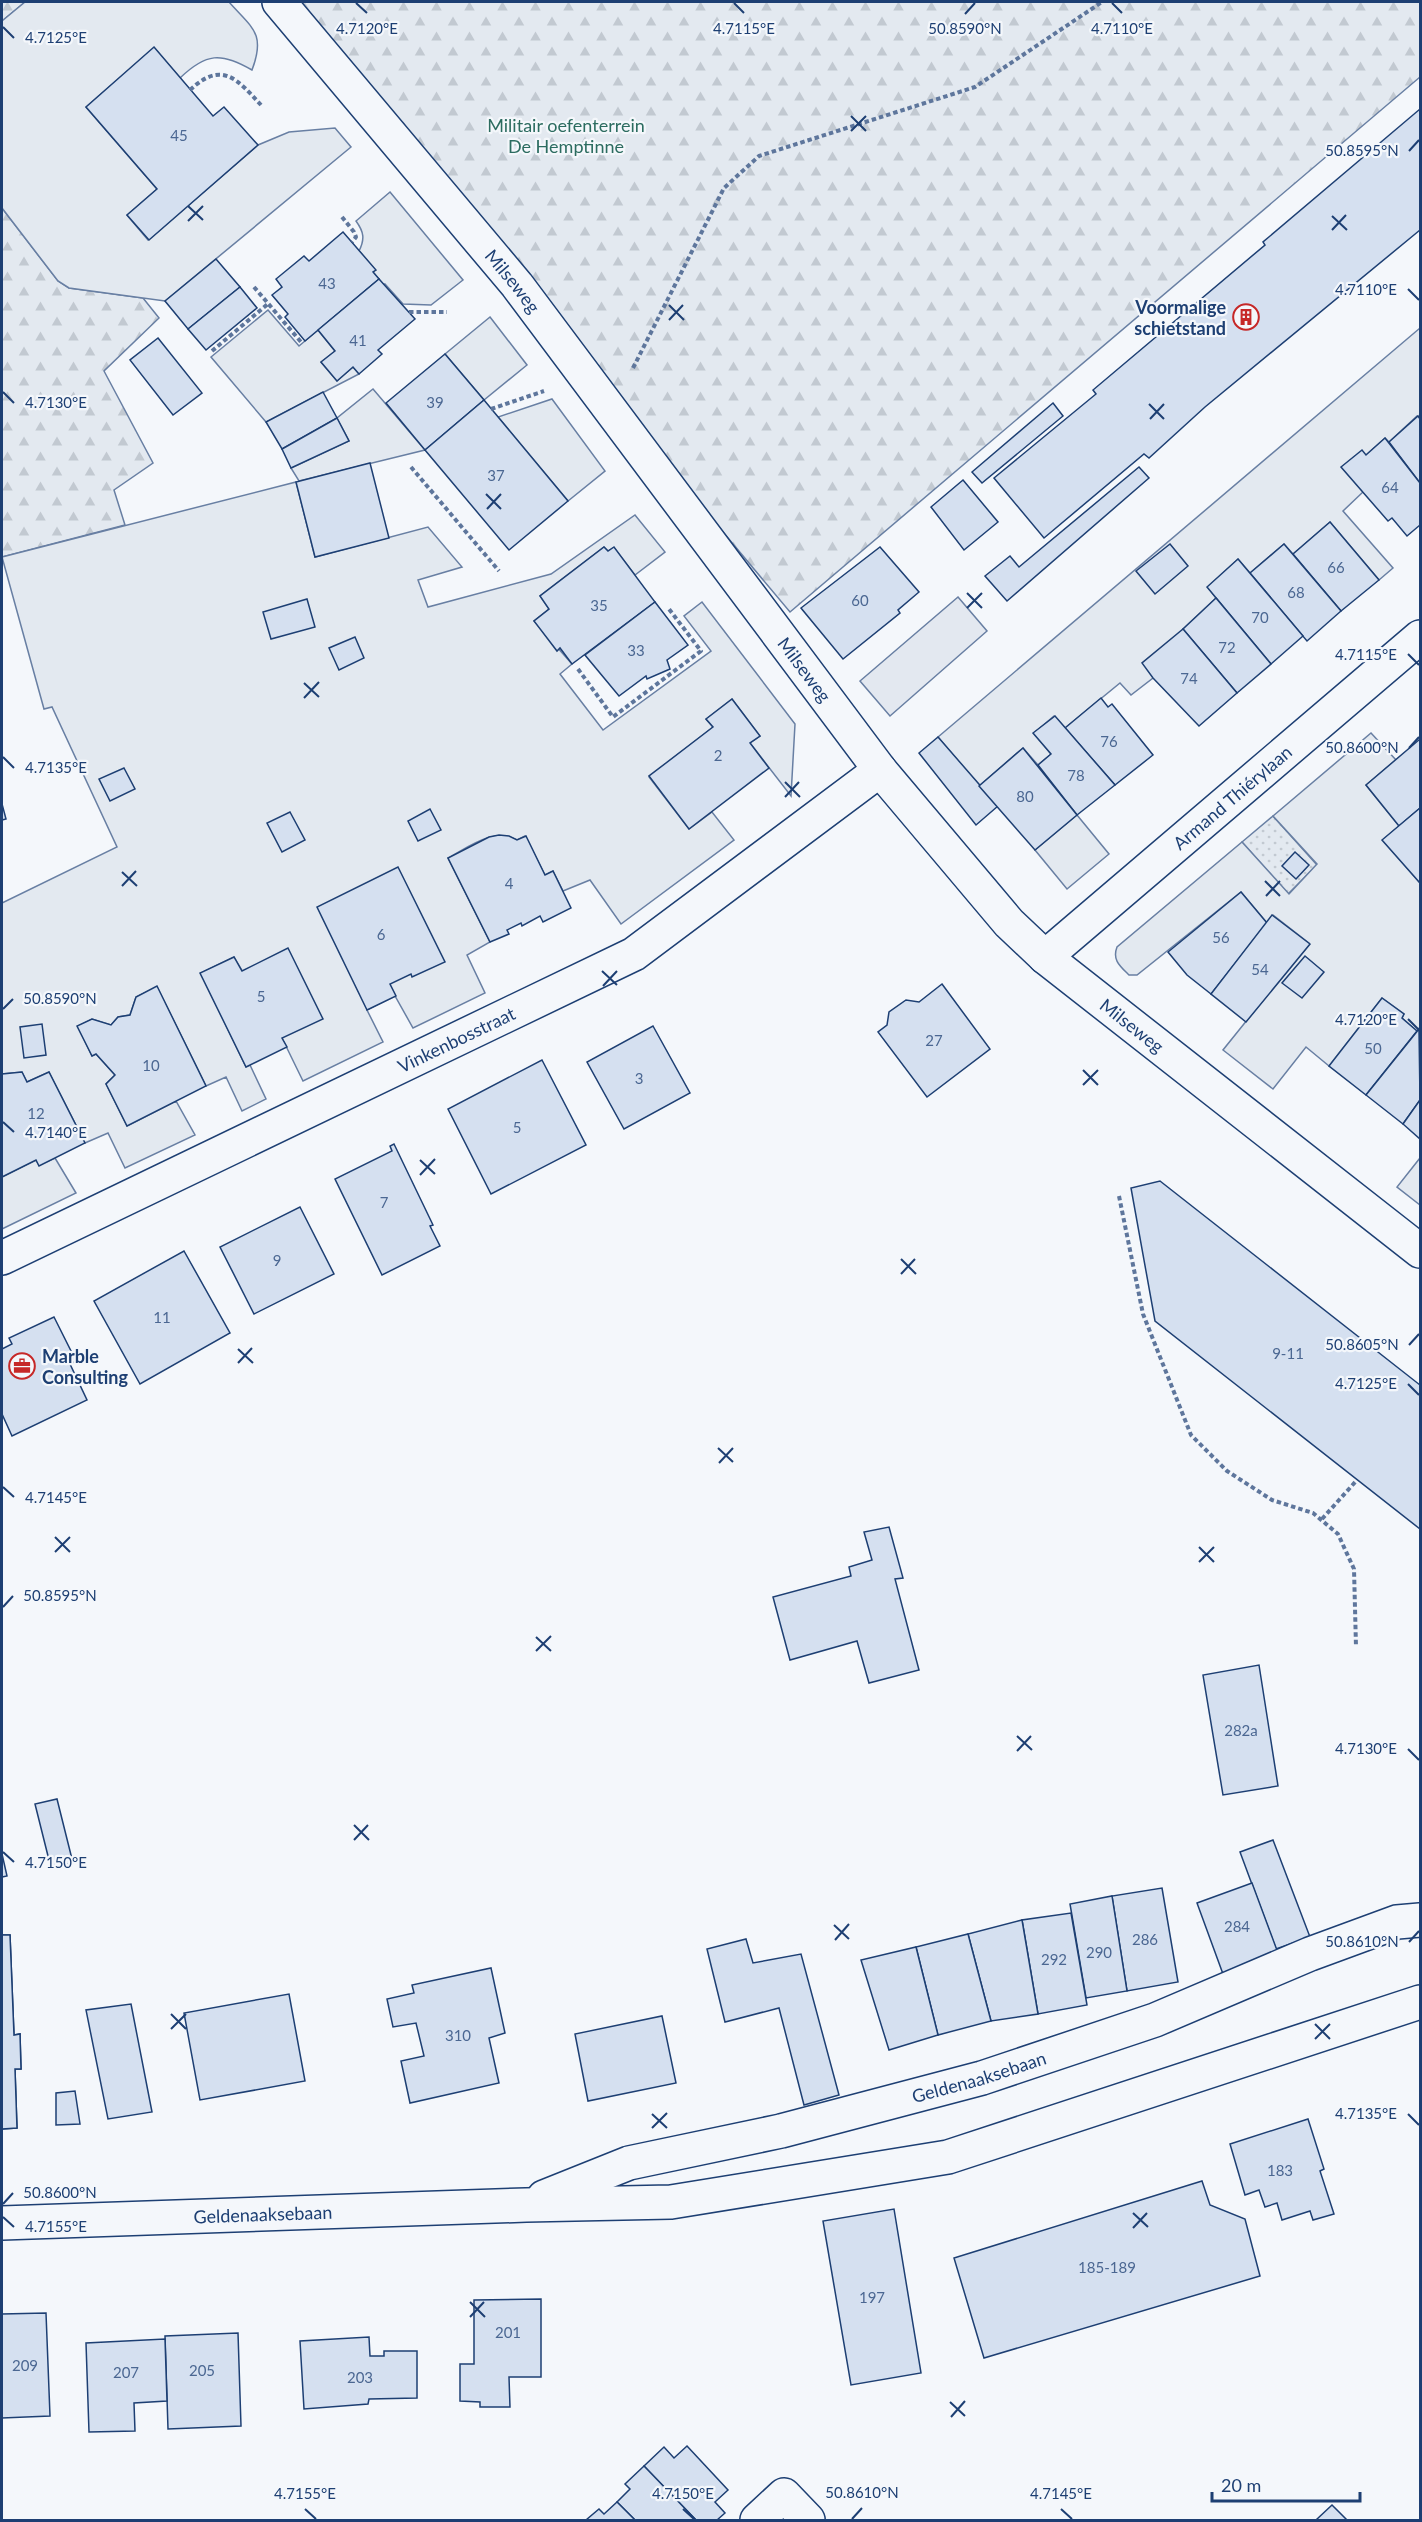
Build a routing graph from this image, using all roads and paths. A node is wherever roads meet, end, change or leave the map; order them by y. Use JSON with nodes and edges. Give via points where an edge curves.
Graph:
{"nodes":[{"id":1,"x":279,"y":2,"type":"edge"},
{"id":2,"x":1102,"y":2,"type":"edge"},
{"id":3,"x":190,"y":90,"type":"dead end"},
{"id":4,"x":261,"y":105,"type":"dead end"},
{"id":5,"x":342,"y":217,"type":"dead end"},
{"id":6,"x":352,"y":242,"type":"dead end"},
{"id":7,"x":255,"y":287,"type":"dead end"},
{"id":8,"x":268,"y":303,"type":"junction"},
{"id":9,"x":409,"y":312,"type":"dead end"},
{"id":10,"x":447,"y":312,"type":"dead end"},
{"id":11,"x":301,"y":342,"type":"dead end"},
{"id":12,"x":212,"y":351,"type":"dead end"},
{"id":13,"x":586,"y":377,"type":"junction"},
{"id":14,"x":607,"y":405,"type":"junction"},
{"id":15,"x":491,"y":409,"type":"dead end"},
{"id":16,"x":411,"y":467,"type":"dead end"},
{"id":17,"x":499,"y":571,"type":"dead end"},
{"id":18,"x":669,"y":609,"type":"dead end"},
{"id":19,"x":1420,"y":637,"type":"edge"},
{"id":20,"x":578,"y":669,"type":"dead end"},
{"id":21,"x":880,"y":770,"type":"junction"},
{"id":22,"x":1045,"y":957,"type":"junction"},
{"id":23,"x":1119,"y":1196,"type":"dead end"},
{"id":24,"x":1420,"y":1251,"type":"edge"},
{"id":25,"x":2,"y":1258,"type":"edge"},
{"id":26,"x":1357,"y":1479,"type":"dead end"},
{"id":27,"x":1322,"y":1520,"type":"junction"},
{"id":28,"x":1356,"y":1647,"type":"dead end"},
{"id":29,"x":1420,"y":1920,"type":"edge"},
{"id":30,"x":1420,"y":2002,"type":"edge"},
{"id":31,"x":525,"y":2205,"type":"junction"},
{"id":32,"x":2,"y":2223,"type":"edge"},
{"id":33,"x":757,"y":2520,"type":"edge"},
{"id":34,"x":808,"y":2520,"type":"edge"}],
"edges":[{"from":1,"to":13,"type":"street","name":"Milseweg","via":[[517,285]]},
{"from":2,"to":14,"type":"path","via":[[975,87],[759,156],[724,188],[629,375]]},
{"from":3,"to":4,"type":"path","via":[[210,75],[220,74],[238,81]]},
{"from":5,"to":6,"type":"path","via":[[356,237]]},
{"from":7,"to":8,"type":"path"},
{"from":8,"to":11,"type":"path"},
{"from":8,"to":12,"type":"path"},
{"from":9,"to":10,"type":"path"},
{"from":13,"to":14,"type":"street","name":"Milseweg"},
{"from":13,"to":15,"type":"path"},
{"from":14,"to":21,"type":"street","name":"Milseweg"},
{"from":16,"to":17,"type":"path"},
{"from":18,"to":20,"type":"path","via":[[701,651],[613,717]]},
{"from":19,"to":22,"type":"street","name":"Armand Thiérylaan"},
{"from":21,"to":22,"type":"street","name":"Milseweg","via":[[1009,923]]},
{"from":21,"to":25,"type":"street","name":"Vinkenbosstraat","via":[[634,954]]},
{"from":22,"to":24,"type":"street","name":"Milseweg"},
{"from":23,"to":27,"type":"path","via":[[1143,1314],[1191,1435],[1227,1471],[1272,1500],[1313,1513]]},
{"from":26,"to":27,"type":"path"},
{"from":27,"to":28,"type":"path","via":[[1338,1534],[1354,1569]]},
{"from":29,"to":31,"type":"street","name":"Geldenaaksebaan","via":[[1397,1922],[1155,2020],[982,2078],[781,2131],[629,2163]]},
{"from":30,"to":31,"type":"street","name":"Geldenaaksebaan","via":[[948,2157],[671,2202]]},
{"from":31,"to":32,"type":"street","name":"Geldenaaksebaan"},
{"from":33,"to":34,"type":"street","via":[[784,2495]]}]}
